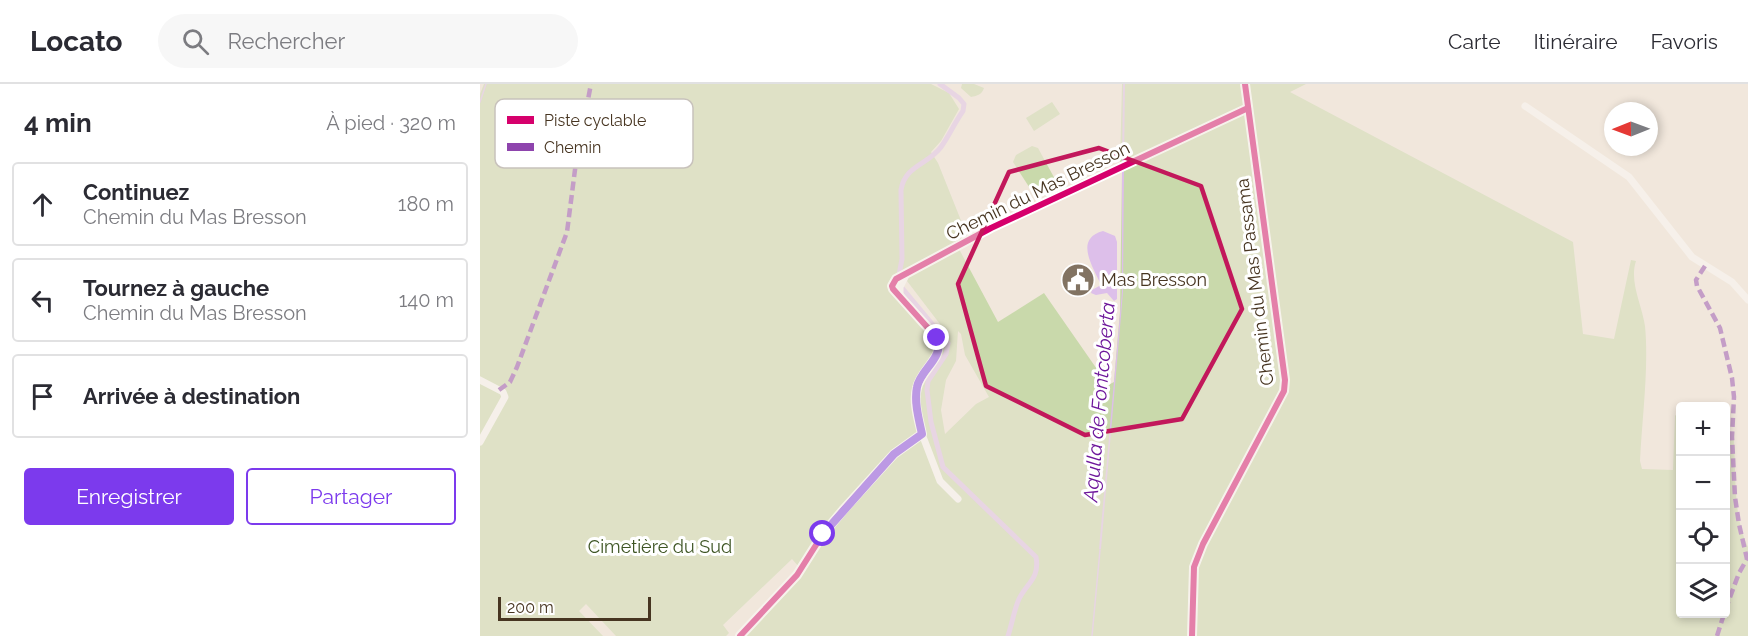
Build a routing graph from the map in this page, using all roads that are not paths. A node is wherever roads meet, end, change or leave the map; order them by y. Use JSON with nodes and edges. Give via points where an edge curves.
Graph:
{"nodes":[{"id":1,"x":1245,"y":84,"type":"edge"},
{"id":2,"x":1525,"y":106,"type":"dead end"},
{"id":3,"x":1248,"y":108,"type":"junction"},
{"id":4,"x":1748,"y":300,"type":"edge"},
{"id":5,"x":480,"y":380,"type":"edge"},
{"id":6,"x":922,"y":434,"type":"junction"},
{"id":7,"x":480,"y":442,"type":"edge"},
{"id":8,"x":957,"y":499,"type":"dead end"},
{"id":9,"x":740,"y":636,"type":"edge"},
{"id":10,"x":1191,"y":636,"type":"edge"}],
"edges":[{"from":1,"to":3,"type":"street","name":"Chemin du Mas Passama"},
{"from":2,"to":4,"type":"street","via":[[1629,177],[1692,256],[1732,282]]},
{"from":3,"to":6,"type":"street","name":"Chemin du Mas Bresson","via":[[991,228],[893,282],[893,290],[940,345],[916,391]]},
{"from":3,"to":10,"type":"street","name":"Chemin du Mas Passama","via":[[1284,391],[1194,567]]},
{"from":5,"to":7,"type":"street","via":[[503,392],[505,397]]},
{"from":6,"to":8,"type":"street","via":[[940,481]]},
{"from":6,"to":9,"type":"street","via":[[894,454],[844,509],[797,575]]}]}
